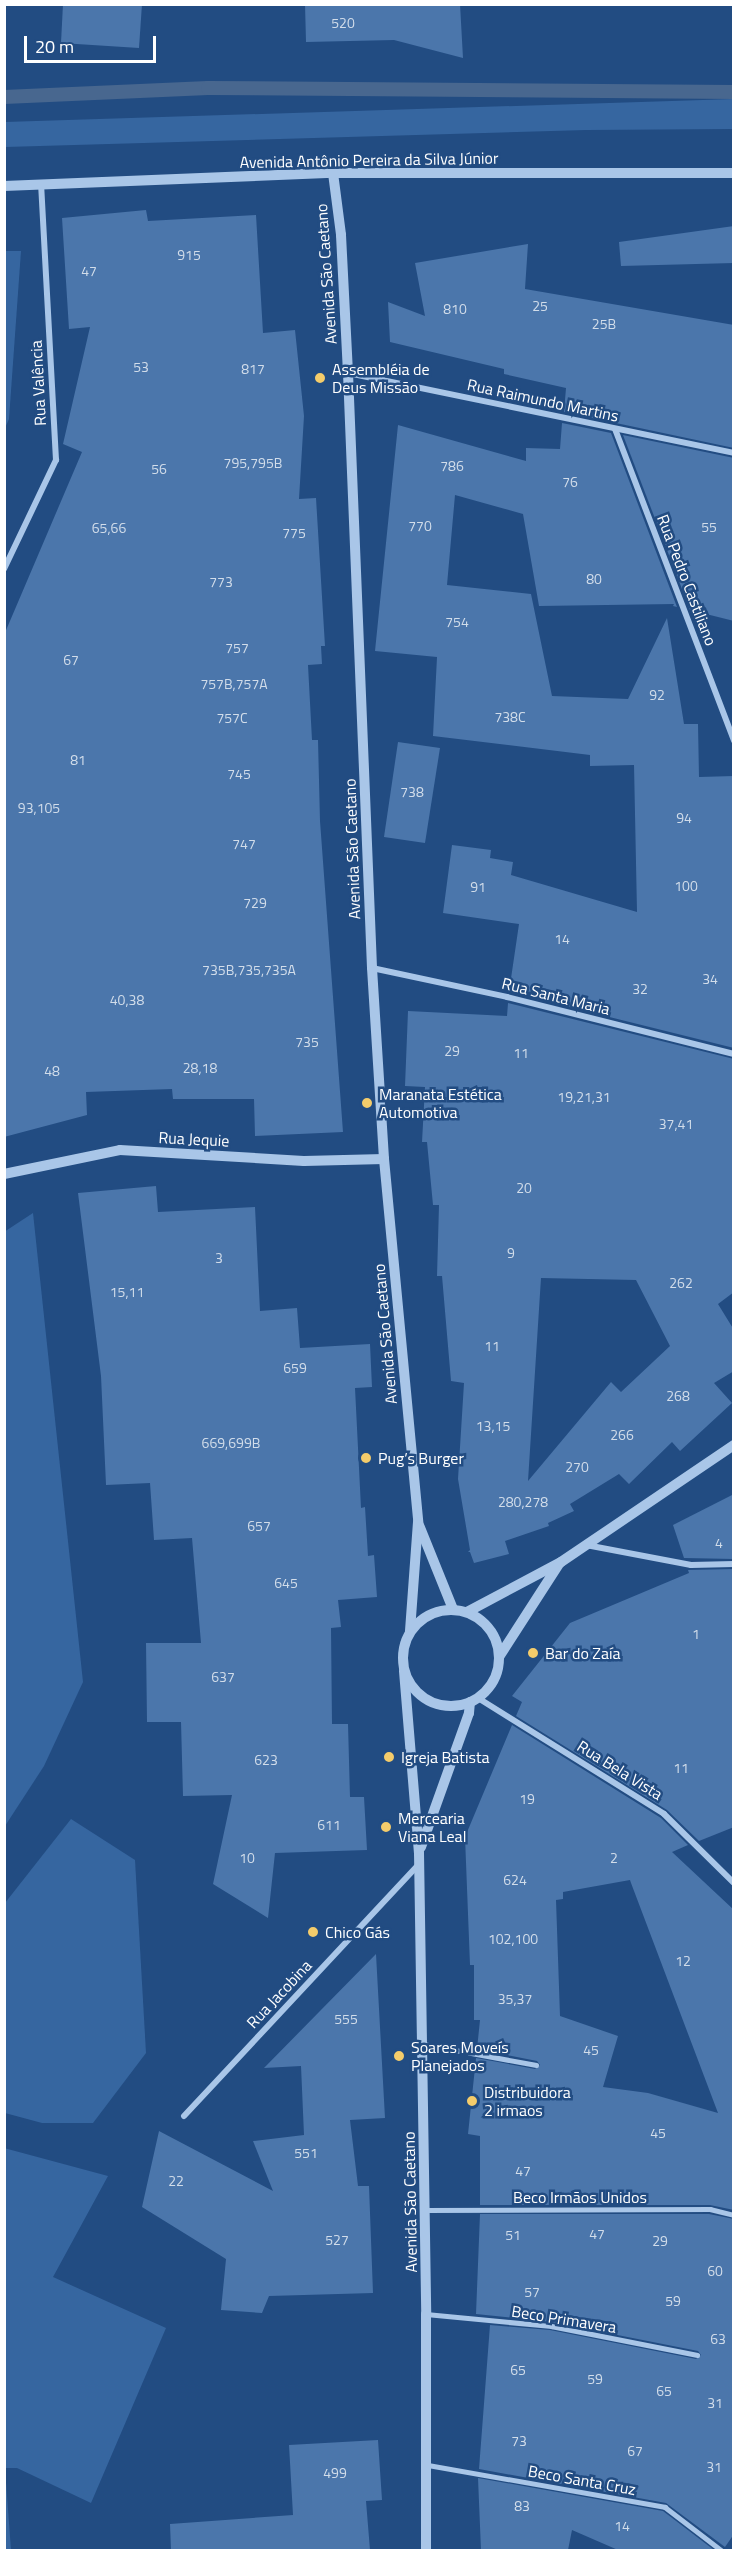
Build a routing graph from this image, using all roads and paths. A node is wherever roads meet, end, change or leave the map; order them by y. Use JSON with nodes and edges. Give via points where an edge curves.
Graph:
{"nodes":[{"id":1,"x":333,"y":173,"type":"junction"},
{"id":2,"x":734,"y":173,"type":"edge"},
{"id":3,"x":41,"y":185,"type":"junction"},
{"id":4,"x":4,"y":186,"type":"edge"},
{"id":5,"x":348,"y":373,"type":"junction"},
{"id":6,"x":615,"y":429,"type":"junction"},
{"id":7,"x":734,"y":453,"type":"edge"},
{"id":8,"x":4,"y":569,"type":"edge"},
{"id":9,"x":734,"y":741,"type":"edge"},
{"id":10,"x":372,"y":968,"type":"junction"},
{"id":11,"x":734,"y":1054,"type":"edge"},
{"id":12,"x":384,"y":1159,"type":"junction"},
{"id":13,"x":4,"y":1174,"type":"edge"},
{"id":14,"x":734,"y":1445,"type":"edge"},
{"id":15,"x":418,"y":1522,"type":"junction"},
{"id":16,"x":584,"y":1545,"type":"junction"},
{"id":17,"x":561,"y":1562,"type":"junction"},
{"id":18,"x":734,"y":1564,"type":"edge"},
{"id":19,"x":453,"y":1609,"type":"junction"},
{"id":20,"x":467,"y":1612,"type":"junction"},
{"id":21,"x":410,"y":1632,"type":"junction"},
{"id":22,"x":499,"y":1657,"type":"junction"},
{"id":23,"x":405,"y":1671,"type":"junction"},
{"id":24,"x":474,"y":1700,"type":"junction"},
{"id":25,"x":419,"y":1858,"type":"junction"},
{"id":26,"x":734,"y":1883,"type":"edge"},
{"id":27,"x":423,"y":2044,"type":"junction"},
{"id":28,"x":536,"y":2065,"type":"dead end"},
{"id":29,"x":184,"y":2116,"type":"dead end"},
{"id":30,"x":425,"y":2210,"type":"junction"},
{"id":31,"x":734,"y":2215,"type":"edge"},
{"id":32,"x":426,"y":2314,"type":"junction"},
{"id":33,"x":697,"y":2355,"type":"dead end"},
{"id":34,"x":425,"y":2465,"type":"junction"},
{"id":35,"x":426,"y":2550,"type":"edge"},
{"id":36,"x":721,"y":2550,"type":"edge"}],
"edges":[{"from":1,"to":2,"type":"street","name":"Avenida Antônio Pereira da Silva Júnior"},
{"from":1,"to":3,"type":"street","name":"Avenida Antônio Pereira da Silva Júnior"},
{"from":1,"to":5,"type":"street","name":"Avenida São Caetano","via":[[341,236]]},
{"from":3,"to":4,"type":"street","name":"Avenida Antônio Pereira da Silva Júnior"},
{"from":3,"to":8,"type":"street","name":"Rua Valência","via":[[56,460]]},
{"from":5,"to":6,"type":"street","name":"Rua Raimundo Martins"},
{"from":5,"to":10,"type":"street","name":"Avenida São Caetano"},
{"from":6,"to":7,"type":"street","name":"Rua Raimundo Martins"},
{"from":6,"to":9,"type":"street","name":"Rua Pedro Castiliano"},
{"from":10,"to":11,"type":"street","name":"Rua Santa Maria"},
{"from":10,"to":12,"type":"street","name":"Avenida São Caetano"},
{"from":12,"to":13,"type":"street","name":"Rua Jequie","via":[[304,1161],[120,1150]]},
{"from":12,"to":15,"type":"street","name":"Avenida São Caetano"},
{"from":14,"to":16,"type":"street"},
{"from":15,"to":19,"type":"street"},
{"from":15,"to":21,"type":"street"},
{"from":16,"to":17,"type":"street"},
{"from":16,"to":18,"type":"street","via":[[691,1565]]},
{"from":17,"to":20,"type":"street"},
{"from":17,"to":22,"type":"street"},
{"from":19,"to":20,"type":"street"},
{"from":19,"to":21,"type":"street","via":[[428,1615]]},
{"from":20,"to":22,"type":"street","via":[[490,1629]]},
{"from":21,"to":23,"type":"street","via":[[402,1658]]},
{"from":22,"to":24,"type":"street","via":[[490,1687]]},
{"from":23,"to":24,"type":"street","via":[[411,1686],[438,1704],[454,1706]]},
{"from":23,"to":25,"type":"street","name":"Avenida São Caetano"},
{"from":24,"to":25,"type":"street"},
{"from":24,"to":26,"type":"street","name":"Rua Bela Vista","via":[[664,1814]]},
{"from":25,"to":27,"type":"street","name":"Avenida São Caetano"},
{"from":25,"to":29,"type":"street","name":"Rua Jacobina"},
{"from":27,"to":28,"type":"lane"},
{"from":27,"to":30,"type":"street","name":"Avenida São Caetano"},
{"from":30,"to":31,"type":"lane","name":"Beco Irmãos Unidos","via":[[710,2209]]},
{"from":30,"to":32,"type":"street","name":"Avenida São Caetano"},
{"from":32,"to":33,"type":"lane","name":"Beco Primavera","via":[[551,2326]]},
{"from":32,"to":34,"type":"street","name":"Avenida São Caetano"},
{"from":34,"to":35,"type":"street","name":"Avenida São Caetano"},
{"from":34,"to":36,"type":"lane","name":"Beco Santa Cruz","via":[[665,2506]]}]}
